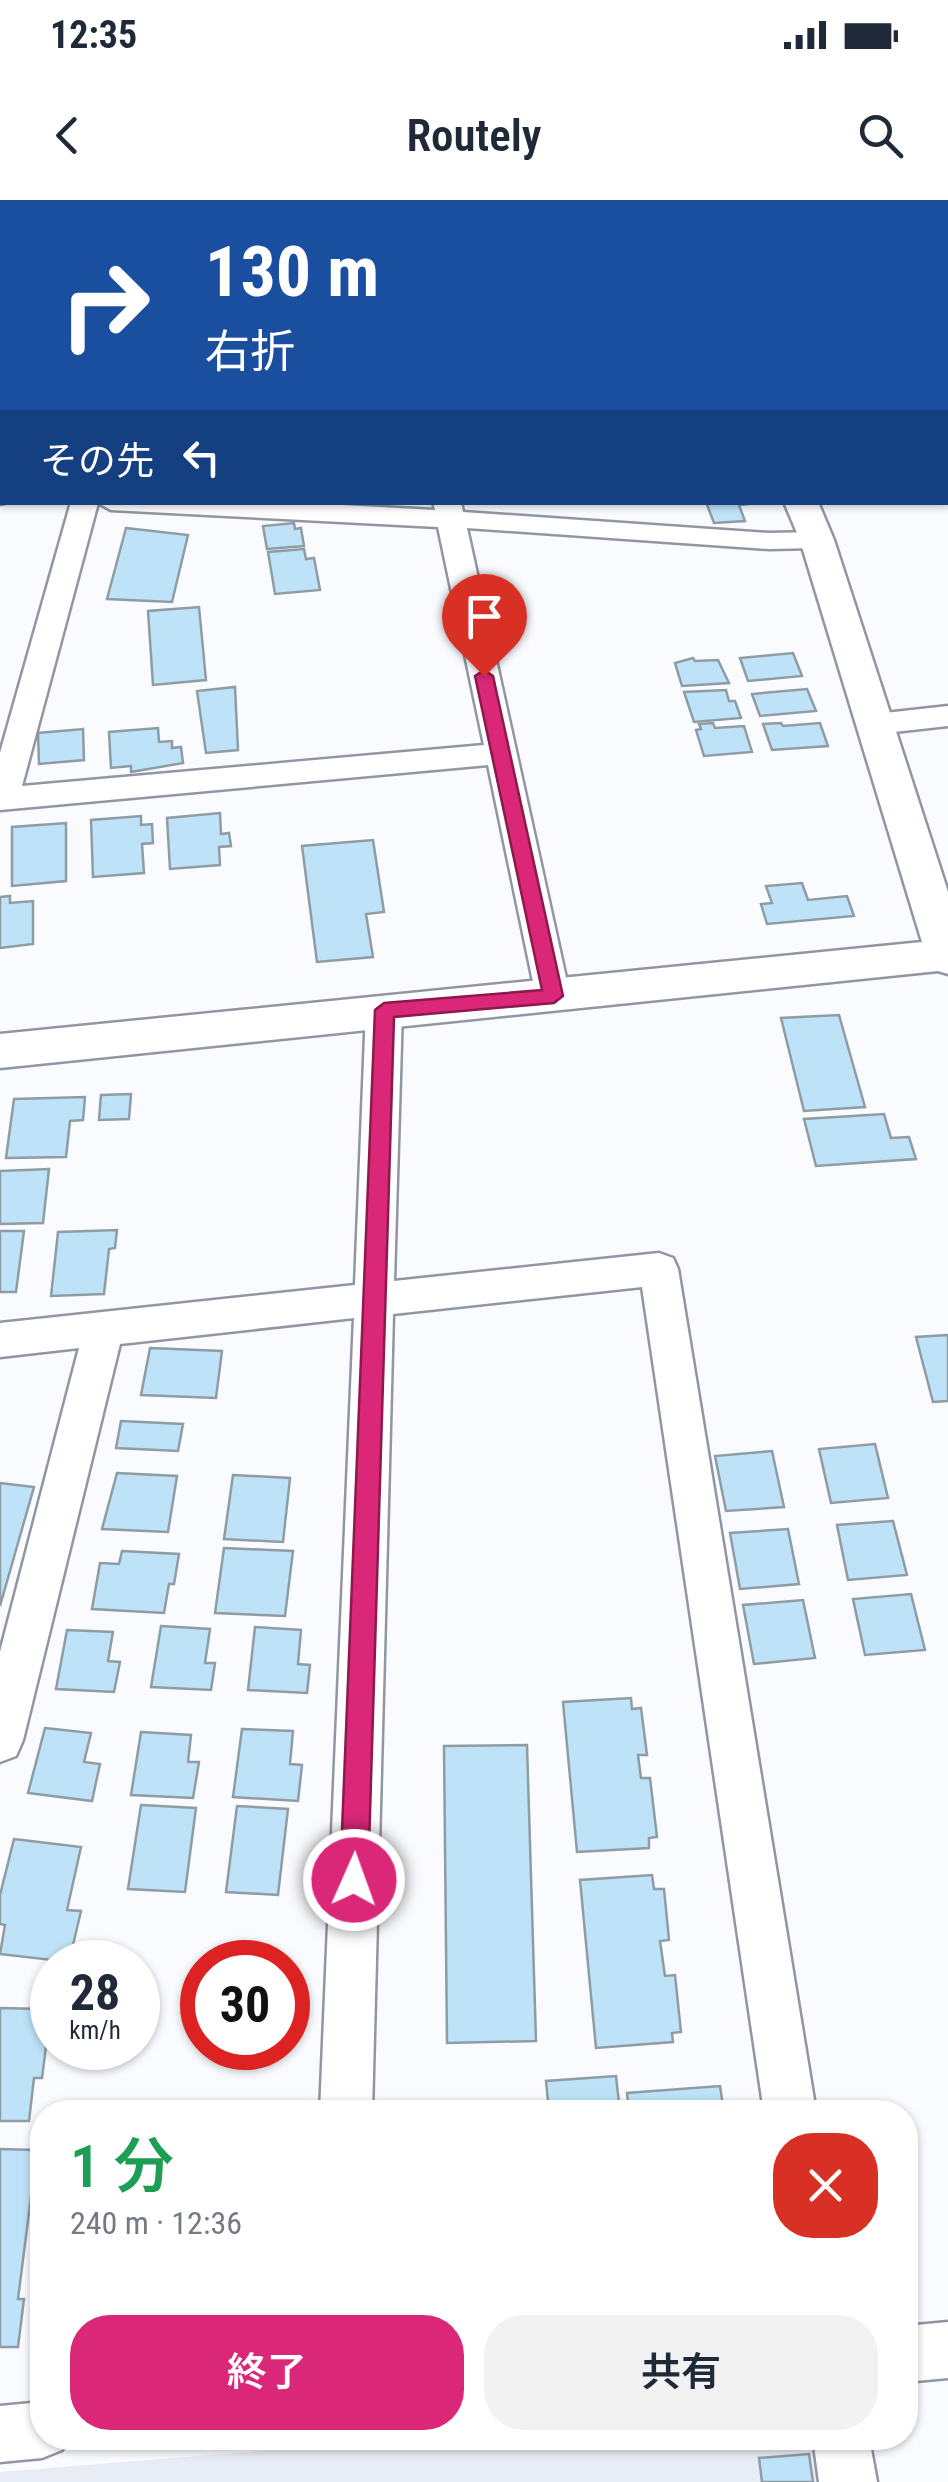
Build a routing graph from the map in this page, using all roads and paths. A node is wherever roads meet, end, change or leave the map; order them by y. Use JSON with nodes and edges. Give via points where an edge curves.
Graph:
{"nodes":[{"id":1,"x":84,"y":505,"type":"edge"},
{"id":2,"x":224,"y":505,"type":"edge"},
{"id":3,"x":802,"y":505,"type":"edge"},
{"id":4,"x":449,"y":511,"type":"edge"},
{"id":5,"x":817,"y":540,"type":"junction"},
{"id":6,"x":948,"y":716,"type":"edge"},
{"id":7,"x":876,"y":724,"type":"junction"},
{"id":8,"x":501,"y":754,"type":"junction"},
{"id":9,"x":1,"y":799,"type":"edge"},
{"id":10,"x":948,"y":956,"type":"edge"},
{"id":11,"x":554,"y":996,"type":"junction"},
{"id":12,"x":384,"y":1010,"type":"junction"},
{"id":13,"x":0,"y":1051,"type":"edge"},
{"id":14,"x":373,"y":1300,"type":"junction"},
{"id":15,"x":104,"y":1329,"type":"junction"},
{"id":16,"x":0,"y":1340,"type":"edge"},
{"id":17,"x":0,"y":1740,"type":"edge"},
{"id":18,"x":346,"y":2100,"type":"edge"},
{"id":19,"x":788,"y":2100,"type":"edge"},
{"id":20,"x":948,"y":2350,"type":"edge"},
{"id":21,"x":918,"y":2353,"type":"edge"},
{"id":22,"x":30,"y":2431,"type":"edge"},
{"id":23,"x":0,"y":2434,"type":"edge"},
{"id":24,"x":842,"y":2450,"type":"edge"},
{"id":25,"x":848,"y":2482,"type":"edge"}],
"edges":[{"from":1,"to":9,"type":"street"},
{"from":2,"to":4,"type":"street"},
{"from":3,"to":5,"type":"street"},
{"from":4,"to":5,"type":"street","via":[[769,542]]},
{"from":4,"to":8,"type":"street"},
{"from":5,"to":7,"type":"street"},
{"from":6,"to":7,"type":"street"},
{"from":7,"to":10,"type":"street"},
{"from":8,"to":9,"type":"street"},
{"from":8,"to":11,"type":"street"},
{"from":10,"to":11,"type":"street"},
{"from":11,"to":12,"type":"street"},
{"from":12,"to":13,"type":"street"},
{"from":12,"to":14,"type":"street"},
{"from":14,"to":15,"type":"street"},
{"from":14,"to":18,"type":"street"},
{"from":14,"to":19,"type":"street","via":[[659,1270]]},
{"from":15,"to":16,"type":"street"},
{"from":15,"to":17,"type":"street"},
{"from":20,"to":21,"type":"street"},
{"from":22,"to":23,"type":"street"},
{"from":24,"to":25,"type":"street"}]}
